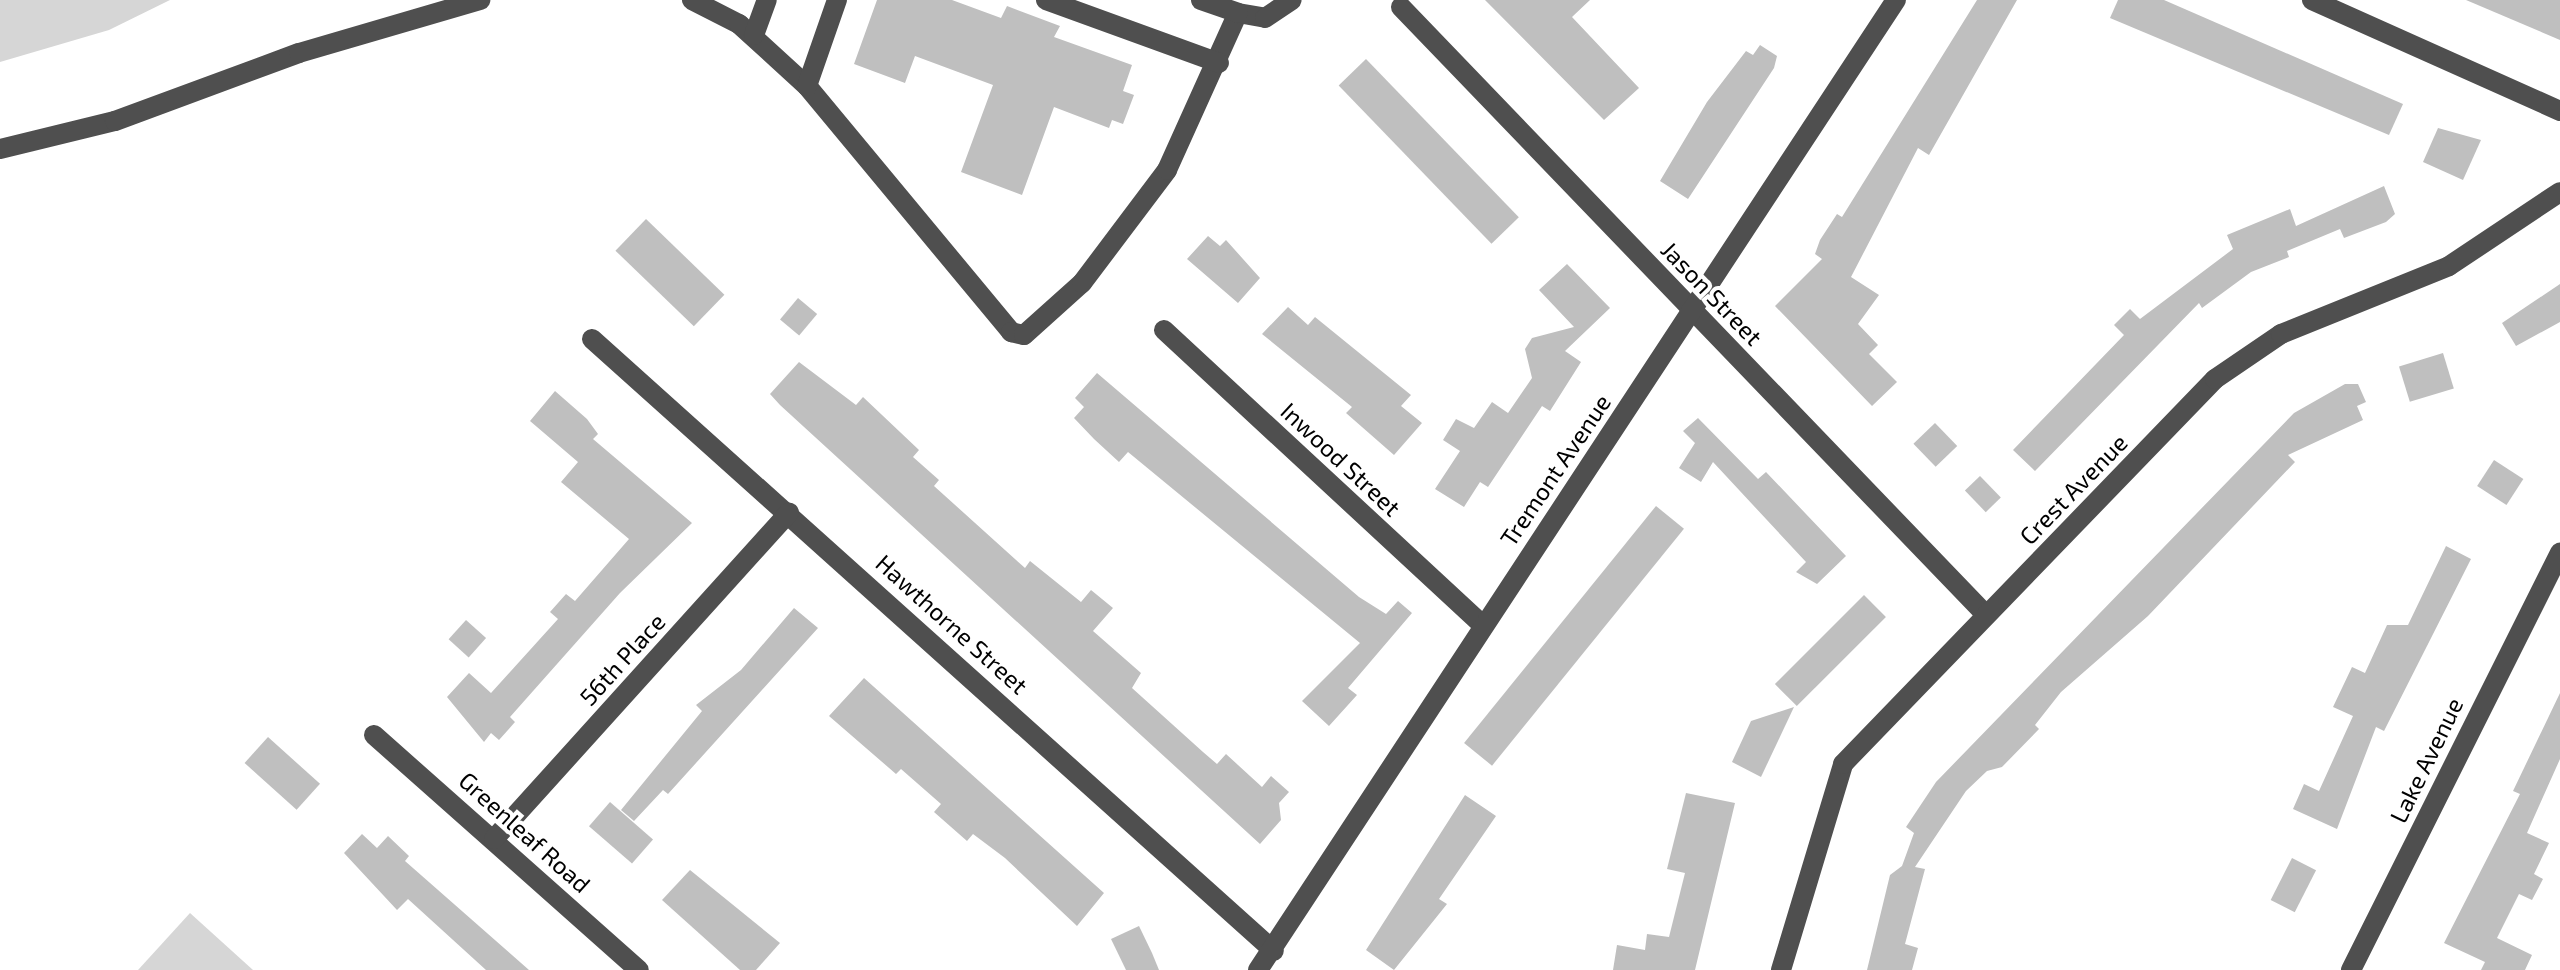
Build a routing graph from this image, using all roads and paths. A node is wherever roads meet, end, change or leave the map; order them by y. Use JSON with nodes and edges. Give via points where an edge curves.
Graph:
{"nodes":[{"id":1,"x":480,"y":0,"type":"edge"},
{"id":2,"x":694,"y":0,"type":"edge"},
{"id":3,"x":767,"y":0,"type":"edge"},
{"id":4,"x":837,"y":0,"type":"edge"},
{"id":5,"x":1046,"y":0,"type":"edge"},
{"id":6,"x":1201,"y":0,"type":"edge"},
{"id":7,"x":1292,"y":0,"type":"edge"},
{"id":8,"x":1896,"y":0,"type":"edge"},
{"id":9,"x":2312,"y":0,"type":"edge"},
{"id":10,"x":1401,"y":7,"type":"dead end"},
{"id":11,"x":1238,"y":13,"type":"junction"},
{"id":12,"x":754,"y":35,"type":"junction"},
{"id":13,"x":1219,"y":63,"type":"junction"},
{"id":14,"x":807,"y":86,"type":"junction"},
{"id":15,"x":2560,"y":111,"type":"edge"},
{"id":16,"x":0,"y":149,"type":"edge"},
{"id":17,"x":2560,"y":192,"type":"edge"},
{"id":18,"x":1695,"y":313,"type":"junction"},
{"id":19,"x":1164,"y":330,"type":"dead end"},
{"id":20,"x":592,"y":339,"type":"dead end"},
{"id":21,"x":789,"y":513,"type":"junction"},
{"id":22,"x":2560,"y":552,"type":"edge"},
{"id":23,"x":1986,"y":615,"type":"junction"},
{"id":24,"x":1483,"y":625,"type":"junction"},
{"id":25,"x":374,"y":735,"type":"dead end"},
{"id":26,"x":494,"y":839,"type":"junction"},
{"id":27,"x":1274,"y":951,"type":"junction"},
{"id":28,"x":639,"y":970,"type":"edge"},
{"id":29,"x":1258,"y":970,"type":"edge"},
{"id":30,"x":1781,"y":970,"type":"edge"},
{"id":31,"x":2351,"y":970,"type":"edge"}],
"edges":[{"from":1,"to":16,"type":"street","via":[[299,53],[115,121]]},
{"from":2,"to":12,"type":"street"},
{"from":3,"to":12,"type":"street"},
{"from":4,"to":14,"type":"street"},
{"from":5,"to":13,"type":"street"},
{"from":6,"to":11,"type":"street"},
{"from":7,"to":11,"type":"street","via":[[1265,18]]},
{"from":8,"to":18,"type":"street","name":"Tremont Avenue"},
{"from":9,"to":15,"type":"street"},
{"from":10,"to":18,"type":"street","name":"Jason Street"},
{"from":11,"to":13,"type":"street"},
{"from":12,"to":14,"type":"street"},
{"from":13,"to":14,"type":"street","via":[[1167,170],[1073,293],[1024,335],[1011,332]]},
{"from":17,"to":23,"type":"street","name":"Crest Avenue","via":[[2449,266],[2247,353]]},
{"from":18,"to":23,"type":"street","name":"Jason Street"},
{"from":18,"to":24,"type":"street","name":"Tremont Avenue"},
{"from":19,"to":24,"type":"street","name":"Inwood Street"},
{"from":20,"to":21,"type":"street","name":"Hawthorne Street"},
{"from":21,"to":26,"type":"street","name":"56th Place"},
{"from":21,"to":27,"type":"street","name":"Hawthorne Street"},
{"from":22,"to":31,"type":"street","name":"Lake Avenue","via":[[2546,571]]},
{"from":23,"to":30,"type":"street","name":"Crest Avenue","via":[[1843,764]]},
{"from":24,"to":27,"type":"street","name":"Tremont Avenue"},
{"from":25,"to":26,"type":"street","name":"Greenleaf Road"},
{"from":26,"to":28,"type":"street","name":"Greenleaf Road"},
{"from":27,"to":29,"type":"street","name":"Tremont Avenue"}]}
